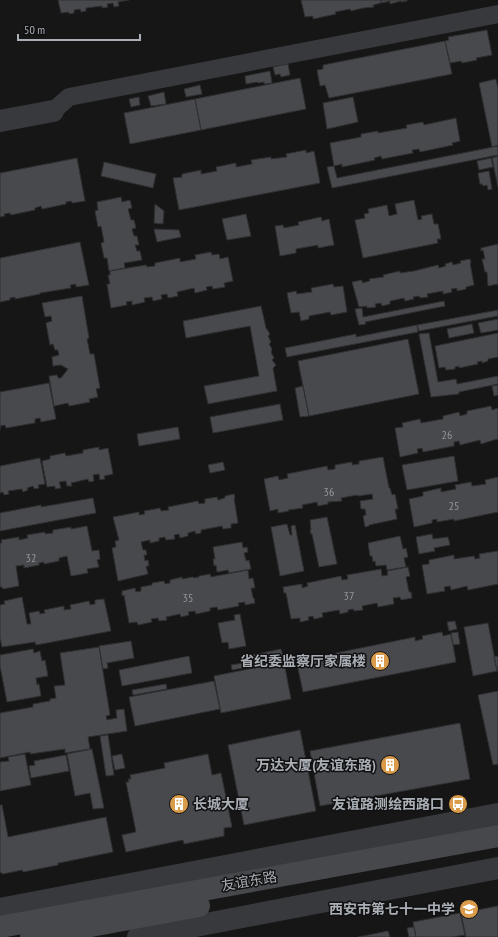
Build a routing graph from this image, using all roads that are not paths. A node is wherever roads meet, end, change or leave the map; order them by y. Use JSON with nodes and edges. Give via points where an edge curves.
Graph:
{"nodes":[{"id":1,"x":498,"y":14,"type":"edge"},
{"id":2,"x":53,"y":111,"type":"joint"},
{"id":3,"x":0,"y":121,"type":"edge"},
{"id":4,"x":498,"y":814,"type":"edge"},
{"id":5,"x":498,"y":836,"type":"edge"},
{"id":6,"x":498,"y":850,"type":"edge"},
{"id":7,"x":498,"y":868,"type":"edge"},
{"id":8,"x":0,"y":909,"type":"edge"},
{"id":9,"x":0,"y":927,"type":"edge"},
{"id":10,"x":31,"y":937,"type":"edge"},
{"id":11,"x":138,"y":937,"type":"edge"}],
"edges":[{"from":1,"to":2,"type":"street","via":[[69,96]]},
{"from":2,"to":3,"type":"street"},
{"from":4,"to":8,"type":"street"},
{"from":5,"to":9,"type":"main road","name":"友谊东路"},
{"from":6,"to":10,"type":"main road","name":"友谊东路"},
{"from":7,"to":11,"type":"street"}]}
